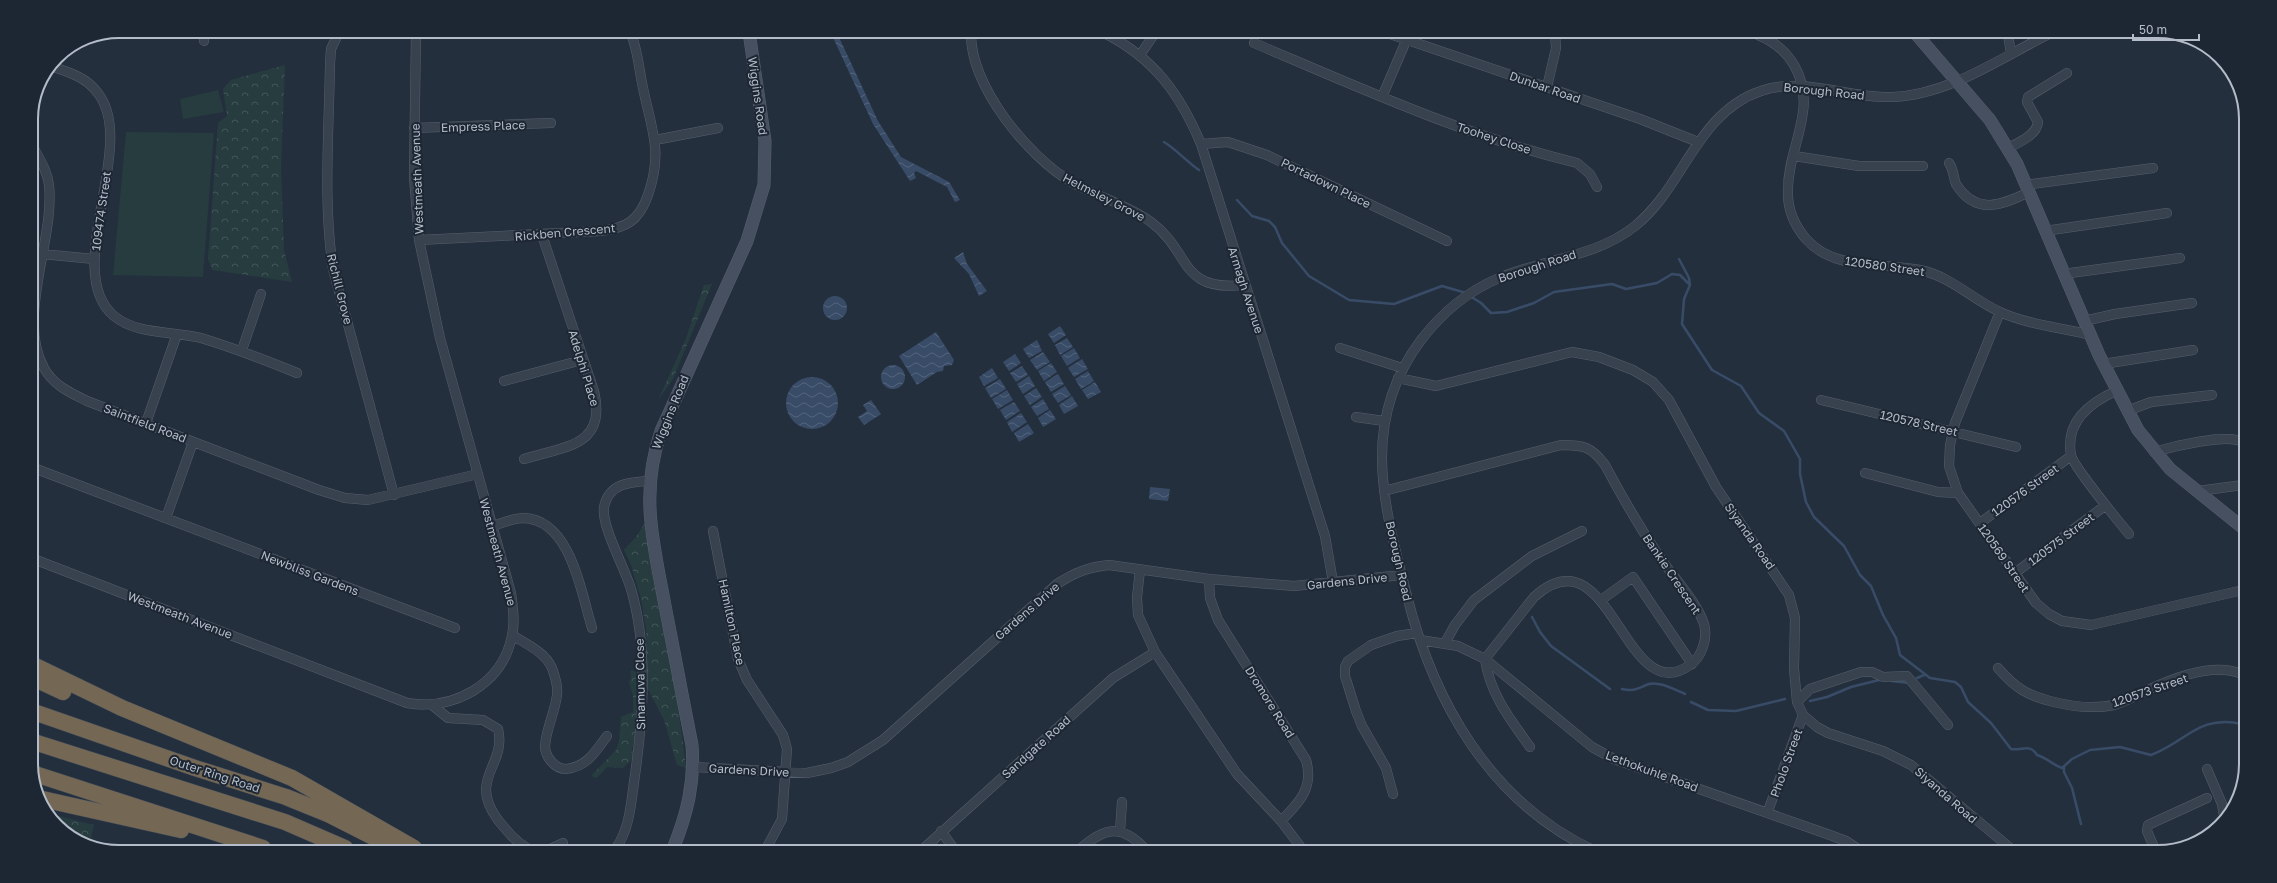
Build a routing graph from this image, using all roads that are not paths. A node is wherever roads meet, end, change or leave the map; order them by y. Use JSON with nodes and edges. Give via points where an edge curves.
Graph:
{"nodes":[{"id":1,"x":336,"y":38,"type":"edge"},
{"id":2,"x":416,"y":38,"type":"edge"},
{"id":3,"x":631,"y":38,"type":"edge"},
{"id":4,"x":750,"y":38,"type":"edge"},
{"id":5,"x":971,"y":38,"type":"edge"},
{"id":6,"x":1112,"y":38,"type":"edge"},
{"id":7,"x":1152,"y":38,"type":"edge"},
{"id":8,"x":1399,"y":38,"type":"edge"},
{"id":9,"x":1555,"y":38,"type":"edge"},
{"id":10,"x":1764,"y":38,"type":"edge"},
{"id":11,"x":1920,"y":38,"type":"edge"},
{"id":12,"x":2008,"y":38,"type":"edge"},
{"id":13,"x":2042,"y":38,"type":"edge"},
{"id":14,"x":1406,"y":41,"type":"junction"},
{"id":15,"x":1254,"y":43,"type":"dead end"},
{"id":16,"x":2011,"y":53,"type":"junction"},
{"id":17,"x":1140,"y":55,"type":"junction"},
{"id":18,"x":56,"y":68,"type":"edge"},
{"id":19,"x":2067,"y":73,"type":"dead end"},
{"id":20,"x":1958,"y":81,"type":"junction"},
{"id":21,"x":1547,"y":87,"type":"junction"},
{"id":22,"x":1804,"y":87,"type":"junction"},
{"id":23,"x":1382,"y":97,"type":"junction"},
{"id":24,"x":551,"y":123,"type":"dead end"},
{"id":25,"x":414,"y":128,"type":"junction"},
{"id":26,"x":718,"y":128,"type":"dead end"},
{"id":27,"x":655,"y":140,"type":"junction"},
{"id":28,"x":1698,"y":142,"type":"junction"},
{"id":29,"x":1201,"y":144,"type":"junction"},
{"id":30,"x":2008,"y":148,"type":"junction"},
{"id":31,"x":38,"y":156,"type":"edge"},
{"id":32,"x":1794,"y":156,"type":"junction"},
{"id":33,"x":1949,"y":164,"type":"dead end"},
{"id":34,"x":1923,"y":166,"type":"dead end"},
{"id":35,"x":2153,"y":168,"type":"dead end"},
{"id":36,"x":1597,"y":188,"type":"dead end"},
{"id":37,"x":2027,"y":189,"type":"junction"},
{"id":38,"x":2167,"y":213,"type":"dead end"},
{"id":39,"x":2045,"y":231,"type":"junction"},
{"id":40,"x":542,"y":235,"type":"junction"},
{"id":41,"x":419,"y":240,"type":"junction"},
{"id":42,"x":1447,"y":241,"type":"dead end"},
{"id":43,"x":42,"y":254,"type":"junction"},
{"id":44,"x":2180,"y":258,"type":"dead end"},
{"id":45,"x":94,"y":259,"type":"junction"},
{"id":46,"x":2063,"y":274,"type":"junction"},
{"id":47,"x":38,"y":279,"type":"edge"},
{"id":48,"x":1244,"y":285,"type":"junction"},
{"id":49,"x":261,"y":294,"type":"dead end"},
{"id":50,"x":2192,"y":303,"type":"dead end"},
{"id":51,"x":2000,"y":312,"type":"junction"},
{"id":52,"x":2084,"y":321,"type":"junction"},
{"id":53,"x":177,"y":334,"type":"junction"},
{"id":54,"x":2090,"y":335,"type":"junction"},
{"id":55,"x":1340,"y":348,"type":"dead end"},
{"id":56,"x":242,"y":350,"type":"junction"},
{"id":57,"x":2193,"y":350,"type":"dead end"},
{"id":58,"x":38,"y":352,"type":"edge"},
{"id":59,"x":582,"y":360,"type":"junction"},
{"id":60,"x":2103,"y":364,"type":"junction"},
{"id":61,"x":1402,"y":368,"type":"junction"},
{"id":62,"x":297,"y":373,"type":"dead end"},
{"id":63,"x":1398,"y":378,"type":"junction"},
{"id":64,"x":504,"y":381,"type":"dead end"},
{"id":65,"x":2116,"y":391,"type":"junction"},
{"id":66,"x":2212,"y":395,"type":"dead end"},
{"id":67,"x":1821,"y":400,"type":"dead end"},
{"id":68,"x":2127,"y":411,"type":"junction"},
{"id":69,"x":1356,"y":417,"type":"dead end"},
{"id":70,"x":1384,"y":421,"type":"junction"},
{"id":71,"x":146,"y":423,"type":"junction"},
{"id":72,"x":1952,"y":432,"type":"junction"},
{"id":73,"x":2239,"y":441,"type":"edge"},
{"id":74,"x":193,"y":442,"type":"junction"},
{"id":75,"x":2016,"y":447,"type":"dead end"},
{"id":76,"x":2154,"y":452,"type":"junction"},
{"id":77,"x":2071,"y":456,"type":"junction"},
{"id":78,"x":524,"y":459,"type":"dead end"},
{"id":79,"x":38,"y":470,"type":"edge"},
{"id":80,"x":1865,"y":473,"type":"dead end"},
{"id":81,"x":478,"y":474,"type":"junction"},
{"id":82,"x":649,"y":482,"type":"junction"},
{"id":83,"x":2239,"y":486,"type":"edge"},
{"id":84,"x":1384,"y":491,"type":"junction"},
{"id":85,"x":2198,"y":491,"type":"junction"},
{"id":86,"x":1958,"y":493,"type":"junction"},
{"id":87,"x":394,"y":495,"type":"junction"},
{"id":88,"x":2106,"y":505,"type":"junction"},
{"id":89,"x":166,"y":518,"type":"junction"},
{"id":90,"x":1980,"y":523,"type":"junction"},
{"id":91,"x":2239,"y":525,"type":"edge"},
{"id":92,"x":491,"y":527,"type":"junction"},
{"id":93,"x":713,"y":531,"type":"dead end"},
{"id":94,"x":1582,"y":531,"type":"dead end"},
{"id":95,"x":2129,"y":534,"type":"dead end"},
{"id":96,"x":38,"y":561,"type":"edge"},
{"id":97,"x":1140,"y":570,"type":"junction"},
{"id":98,"x":2015,"y":573,"type":"junction"},
{"id":99,"x":1402,"y":575,"type":"junction"},
{"id":100,"x":1209,"y":579,"type":"junction"},
{"id":101,"x":1333,"y":582,"type":"junction"},
{"id":102,"x":2239,"y":591,"type":"edge"},
{"id":103,"x":1601,"y":600,"type":"junction"},
{"id":104,"x":454,"y":628,"type":"dead end"},
{"id":105,"x":592,"y":628,"type":"dead end"},
{"id":106,"x":512,"y":636,"type":"junction"},
{"id":107,"x":1418,"y":636,"type":"junction"},
{"id":108,"x":1445,"y":643,"type":"junction"},
{"id":109,"x":1155,"y":652,"type":"junction"},
{"id":110,"x":1485,"y":659,"type":"junction"},
{"id":111,"x":1692,"y":664,"type":"junction"},
{"id":112,"x":38,"y":667,"type":"edge"},
{"id":113,"x":1998,"y":668,"type":"dead end"},
{"id":114,"x":2239,"y":673,"type":"edge"},
{"id":115,"x":38,"y":680,"type":"edge"},
{"id":116,"x":1797,"y":702,"type":"junction"},
{"id":117,"x":432,"y":705,"type":"junction"},
{"id":118,"x":38,"y":713,"type":"edge"},
{"id":119,"x":1803,"y":715,"type":"junction"},
{"id":120,"x":1948,"y":725,"type":"dead end"},
{"id":121,"x":608,"y":736,"type":"dead end"},
{"id":122,"x":38,"y":743,"type":"edge"},
{"id":123,"x":1530,"y":747,"type":"dead end"},
{"id":124,"x":219,"y":749,"type":"junction"},
{"id":125,"x":694,"y":767,"type":"junction"},
{"id":126,"x":2206,"y":769,"type":"dead end"},
{"id":127,"x":786,"y":773,"type":"junction"},
{"id":128,"x":39,"y":774,"type":"edge"},
{"id":129,"x":1393,"y":794,"type":"dead end"},
{"id":130,"x":2207,"y":798,"type":"dead end"},
{"id":131,"x":47,"y":800,"type":"edge"},
{"id":132,"x":1122,"y":802,"type":"dead end"},
{"id":133,"x":1768,"y":811,"type":"junction"},
{"id":134,"x":2223,"y":811,"type":"edge"},
{"id":135,"x":1281,"y":821,"type":"junction"},
{"id":136,"x":941,"y":831,"type":"junction"},
{"id":137,"x":1120,"y":831,"type":"junction"},
{"id":138,"x":232,"y":838,"type":"junction"},
{"id":139,"x":563,"y":843,"type":"dead end"},
{"id":140,"x":254,"y":845,"type":"edge"},
{"id":141,"x":338,"y":845,"type":"edge"},
{"id":142,"x":388,"y":845,"type":"edge"},
{"id":143,"x":409,"y":845,"type":"edge"},
{"id":144,"x":521,"y":845,"type":"edge"},
{"id":145,"x":559,"y":845,"type":"edge"},
{"id":146,"x":618,"y":845,"type":"edge"},
{"id":147,"x":674,"y":845,"type":"edge"},
{"id":148,"x":768,"y":845,"type":"edge"},
{"id":149,"x":926,"y":845,"type":"edge"},
{"id":150,"x":951,"y":845,"type":"edge"},
{"id":151,"x":1086,"y":845,"type":"edge"},
{"id":152,"x":1142,"y":845,"type":"edge"},
{"id":153,"x":1299,"y":845,"type":"edge"},
{"id":154,"x":1583,"y":845,"type":"edge"},
{"id":155,"x":1852,"y":845,"type":"edge"},
{"id":156,"x":2007,"y":845,"type":"edge"},
{"id":157,"x":2153,"y":845,"type":"edge"}],
"edges":[{"from":1,"to":87,"type":"street","name":"Richill Grove","via":[[331,49],[330,64],[327,207],[329,243],[333,269]]},
{"from":2,"to":25,"type":"street","name":"Westmeath Avenue"},
{"from":3,"to":27,"type":"street","name":"Rickben Crescent"},
{"from":4,"to":82,"type":"street","name":"Wiggins Road","via":[[765,141],[764,185],[747,241],[661,431],[654,452]]},
{"from":5,"to":48,"type":"street","name":"Helmsley Grove","via":[[972,55],[981,76],[1011,126],[1034,154],[1074,183],[1155,224],[1199,280],[1217,286]]},
{"from":6,"to":17,"type":"street","name":"Armagh Avenue"},
{"from":7,"to":17,"type":"street"},
{"from":8,"to":14,"type":"street","name":"Dunbar Road"},
{"from":9,"to":21,"type":"street","via":[[1556,48]]},
{"from":10,"to":22,"type":"street","via":[[1774,43],[1791,59]]},
{"from":11,"to":20,"type":"street"},
{"from":12,"to":16,"type":"street"},
{"from":13,"to":16,"type":"street","name":"Borough Road"},
{"from":14,"to":21,"type":"street","name":"Dunbar Road"},
{"from":14,"to":23,"type":"street"},
{"from":15,"to":23,"type":"street","name":"Toohey Close"},
{"from":16,"to":20,"type":"street","name":"Borough Road"},
{"from":17,"to":29,"type":"street","name":"Armagh Avenue","via":[[1171,87],[1185,109]]},
{"from":18,"to":45,"type":"street","name":"109474 Street","via":[[90,84],[102,98],[109,115],[111,129],[108,164]]},
{"from":19,"to":30,"type":"street","via":[[2028,97],[2027,102],[2038,122],[2037,126],[2026,138]]},
{"from":20,"to":22,"type":"street","name":"Borough Road","via":[[1921,93],[1897,97],[1859,95]]},
{"from":20,"to":30,"type":"street","via":[[1990,120]]},
{"from":21,"to":28,"type":"street","name":"Dunbar Road"},
{"from":22,"to":28,"type":"street","name":"Borough Road","via":[[1783,86],[1752,94],[1727,109]]},
{"from":22,"to":32,"type":"street","name":"120580 Street","via":[[1802,116]]},
{"from":23,"to":36,"type":"street","name":"Toohey Close","via":[[1479,134],[1577,164],[1590,174]]},
{"from":24,"to":25,"type":"street","name":"Empress Place"},
{"from":25,"to":41,"type":"street","name":"Westmeath Avenue","via":[[414,177]]},
{"from":26,"to":27,"type":"street"},
{"from":27,"to":40,"type":"street","name":"Rickben Crescent","via":[[655,175],[637,217],[618,229]]},
{"from":28,"to":61,"type":"street","name":"Borough Road","via":[[1657,205],[1626,233],[1601,246],[1520,270],[1485,285],[1460,301],[1436,322]]},
{"from":29,"to":42,"type":"street","name":"Portadown Place","via":[[1228,142],[1267,155]]},
{"from":29,"to":48,"type":"street","name":"Armagh Avenue"},
{"from":30,"to":37,"type":"street"},
{"from":31,"to":43,"type":"street","name":"Saintfield Road","via":[[49,185]]},
{"from":32,"to":34,"type":"street","via":[[1864,167]]},
{"from":32,"to":51,"type":"street","name":"120580 Street","via":[[1788,190],[1791,212],[1800,231],[1816,248],[1845,261],[1907,267],[1935,274]]},
{"from":33,"to":37,"type":"street","via":[[1956,183],[1963,192],[1978,202],[1998,206]]},
{"from":35,"to":37,"type":"street"},
{"from":37,"to":39,"type":"street"},
{"from":38,"to":39,"type":"street"},
{"from":39,"to":46,"type":"street"},
{"from":40,"to":41,"type":"street","name":"Rickben Crescent"},
{"from":40,"to":59,"type":"street","name":"Adelphi Place"},
{"from":41,"to":81,"type":"street","name":"Westmeath Avenue","via":[[440,338]]},
{"from":43,"to":45,"type":"street"},
{"from":43,"to":47,"type":"street","name":"Saintfield Road"},
{"from":44,"to":46,"type":"street"},
{"from":45,"to":53,"type":"street","name":"109474 Street","via":[[99,294],[113,315],[132,326]]},
{"from":46,"to":52,"type":"street"},
{"from":48,"to":101,"type":"street","name":"Armagh Avenue","via":[[1325,536]]},
{"from":49,"to":56,"type":"street"},
{"from":50,"to":52,"type":"street"},
{"from":51,"to":54,"type":"street","name":"120580 Street"},
{"from":51,"to":72,"type":"street","name":"120569 Street"},
{"from":52,"to":54,"type":"street"},
{"from":53,"to":56,"type":"street","name":"109474 Street"},
{"from":53,"to":71,"type":"street"},
{"from":54,"to":60,"type":"street"},
{"from":55,"to":61,"type":"street"},
{"from":56,"to":62,"type":"street","name":"109474 Street"},
{"from":57,"to":60,"type":"street"},
{"from":58,"to":71,"type":"street","name":"Saintfield Road","via":[[44,369],[55,382],[69,392]]},
{"from":59,"to":64,"type":"street"},
{"from":59,"to":78,"type":"street","name":"Adelphi Place","via":[[598,414],[589,435],[579,442]]},
{"from":60,"to":65,"type":"street"},
{"from":61,"to":63,"type":"street","name":"Borough Road"},
{"from":63,"to":70,"type":"street","name":"Borough Road"},
{"from":63,"to":116,"type":"street","name":"Siyanda Road","via":[[1436,386],[1572,352],[1599,357],[1633,370],[1653,382],[1680,419],[1716,488],[1789,595],[1795,618],[1794,669]]},
{"from":65,"to":68,"type":"street"},
{"from":65,"to":77,"type":"street","via":[[2094,402],[2076,420],[2071,434]]},
{"from":66,"to":68,"type":"street","via":[[2151,402]]},
{"from":67,"to":72,"type":"street","name":"120578 Street"},
{"from":68,"to":76,"type":"street"},
{"from":69,"to":70,"type":"street"},
{"from":70,"to":84,"type":"street","name":"Borough Road","via":[[1381,447]]},
{"from":71,"to":74,"type":"street","name":"Saintfield Road"},
{"from":72,"to":75,"type":"street","name":"120578 Street"},
{"from":72,"to":86,"type":"street","name":"120569 Street","via":[[1949,466]]},
{"from":73,"to":76,"type":"street","via":[[2232,438],[2187,444]]},
{"from":74,"to":87,"type":"street","name":"Saintfield Road","via":[[345,498],[368,500]]},
{"from":74,"to":89,"type":"street"},
{"from":76,"to":85,"type":"street","via":[[2170,469]]},
{"from":77,"to":88,"type":"street"},
{"from":77,"to":90,"type":"street","name":"120576 Street"},
{"from":79,"to":89,"type":"street","name":"Newbliss Gardens"},
{"from":80,"to":86,"type":"street","via":[[1938,492]]},
{"from":81,"to":87,"type":"street","name":"Saintfield Road"},
{"from":81,"to":92,"type":"street","name":"Westmeath Avenue"},
{"from":82,"to":125,"type":"street","name":"Wiggins Road","via":[[649,520]]},
{"from":82,"to":146,"type":"street","name":"Sinamuva Close","via":[[617,486],[610,493],[604,506],[605,524],[624,566],[638,616],[642,667],[640,735],[629,816]]},
{"from":83,"to":85,"type":"street"},
{"from":84,"to":99,"type":"street","name":"Borough Road"},
{"from":84,"to":111,"type":"street","name":"Bankie Crescent","via":[[1561,445],[1584,446],[1590,449],[1597,454],[1661,559],[1702,619],[1705,643]]},
{"from":85,"to":91,"type":"street"},
{"from":86,"to":90,"type":"street","name":"120569 Street"},
{"from":88,"to":95,"type":"street"},
{"from":88,"to":98,"type":"street","name":"120575 Street"},
{"from":89,"to":104,"type":"street","name":"Newbliss Gardens"},
{"from":90,"to":98,"type":"street","name":"120569 Street"},
{"from":92,"to":105,"type":"street","via":[[524,518],[550,527],[560,537],[574,567]]},
{"from":92,"to":106,"type":"street","name":"Westmeath Avenue","via":[[514,612]]},
{"from":93,"to":127,"type":"street","name":"Hamilton Place","via":[[738,659],[747,680],[783,735],[787,748]]},
{"from":94,"to":108,"type":"street","via":[[1532,556],[1474,600]]},
{"from":96,"to":117,"type":"street","name":"Westmeath Avenue","via":[[363,687],[407,703]]},
{"from":97,"to":100,"type":"street","name":"Gardens Drive"},
{"from":97,"to":109,"type":"street","via":[[1138,615]]},
{"from":97,"to":127,"type":"street","name":"Gardens Drive","via":[[1109,565],[1078,571],[1057,584],[883,740],[865,753],[831,768],[807,773]]},
{"from":98,"to":102,"type":"street","name":"120569 Street","via":[[2036,603],[2049,614],[2062,621],[2082,625],[2133,617]]},
{"from":99,"to":101,"type":"street","name":"Gardens Drive"},
{"from":99,"to":107,"type":"street","name":"Borough Road"},
{"from":100,"to":101,"type":"street","name":"Gardens Drive","via":[[1294,586]]},
{"from":100,"to":135,"type":"street","name":"Dromore Road","via":[[1212,609],[1306,760],[1309,769],[1305,793]]},
{"from":103,"to":110,"type":"street","via":[[1580,584],[1560,582],[1551,585],[1534,597]]},
{"from":103,"to":111,"type":"street","via":[[1634,649],[1651,666],[1677,672]]},
{"from":103,"to":111,"type":"street","via":[[1633,577]]},
{"from":106,"to":117,"type":"street","name":"Westmeath Avenue","via":[[500,664],[484,684],[468,696]]},
{"from":106,"to":121,"type":"street","via":[[542,654],[551,667],[557,694],[545,746],[548,757],[554,764],[563,769],[574,768],[589,760]]},
{"from":107,"to":108,"type":"street","name":"Lethokuhle Road"},
{"from":107,"to":129,"type":"street","name":"Lethokuhle Road","via":[[1397,636],[1371,645],[1348,661],[1345,667],[1345,676],[1362,726],[1386,768]]},
{"from":107,"to":154,"type":"street","name":"Borough Road","via":[[1432,675],[1456,722],[1481,759],[1506,789],[1541,819]]},
{"from":108,"to":110,"type":"street","name":"Lethokuhle Road","via":[[1472,651]]},
{"from":109,"to":135,"type":"street","via":[[1236,774]]},
{"from":109,"to":136,"type":"street","name":"Sandgate Road","via":[[1113,678]]},
{"from":110,"to":123,"type":"street","via":[[1492,686],[1502,706]]},
{"from":110,"to":133,"type":"street","name":"Lethokuhle Road","via":[[1602,753]]},
{"from":112,"to":124,"type":"highway","via":[[122,708]]},
{"from":113,"to":114,"type":"street","name":"120573 Street","via":[[2011,683],[2034,697],[2076,708],[2115,705],[2154,687],[2206,672],[2228,670]]},
{"from":115,"to":124,"type":"highway","via":[[128,718]]},
{"from":116,"to":119,"type":"street","name":"Siyanda Road"},
{"from":116,"to":120,"type":"street","via":[[1810,689],[1861,672],[1872,672],[1883,677],[1907,676]]},
{"from":117,"to":144,"type":"street","via":[[448,718],[483,720],[498,729],[499,749],[487,780],[486,798],[491,810]]},
{"from":118,"to":142,"type":"highway","name":"Outer Ring Road","via":[[286,797],[328,814]]},
{"from":119,"to":133,"type":"street","name":"Pholo Street"},
{"from":119,"to":156,"type":"street","name":"Siyanda Road","via":[[1828,733],[1883,751],[1911,765]]},
{"from":122,"to":141,"type":"highway","name":"Outer Ring Road","via":[[285,822]]},
{"from":124,"to":143,"type":"highway","via":[[292,778]]},
{"from":125,"to":127,"type":"street","name":"Gardens Drive"},
{"from":125,"to":147,"type":"street","name":"Wiggins Road","via":[[688,807]]},
{"from":126,"to":134,"type":"street"},
{"from":127,"to":148,"type":"street","name":"Hamilton Place","via":[[782,819]]},
{"from":128,"to":138,"type":"highway"},
{"from":130,"to":157,"type":"street","via":[[2148,825],[2147,831]]},
{"from":131,"to":138,"type":"highway","via":[[156,826]]},
{"from":132,"to":137,"type":"street"},
{"from":133,"to":155,"type":"street","name":"Lethokuhle Road"},
{"from":135,"to":153,"type":"street"},
{"from":136,"to":149,"type":"street","name":"Sandgate Road"},
{"from":136,"to":150,"type":"street"},
{"from":137,"to":151,"type":"street","via":[[1105,832]]},
{"from":137,"to":152,"type":"street","via":[[1137,839]]},
{"from":138,"to":140,"type":"highway"},
{"from":139,"to":145,"type":"street"}]}
